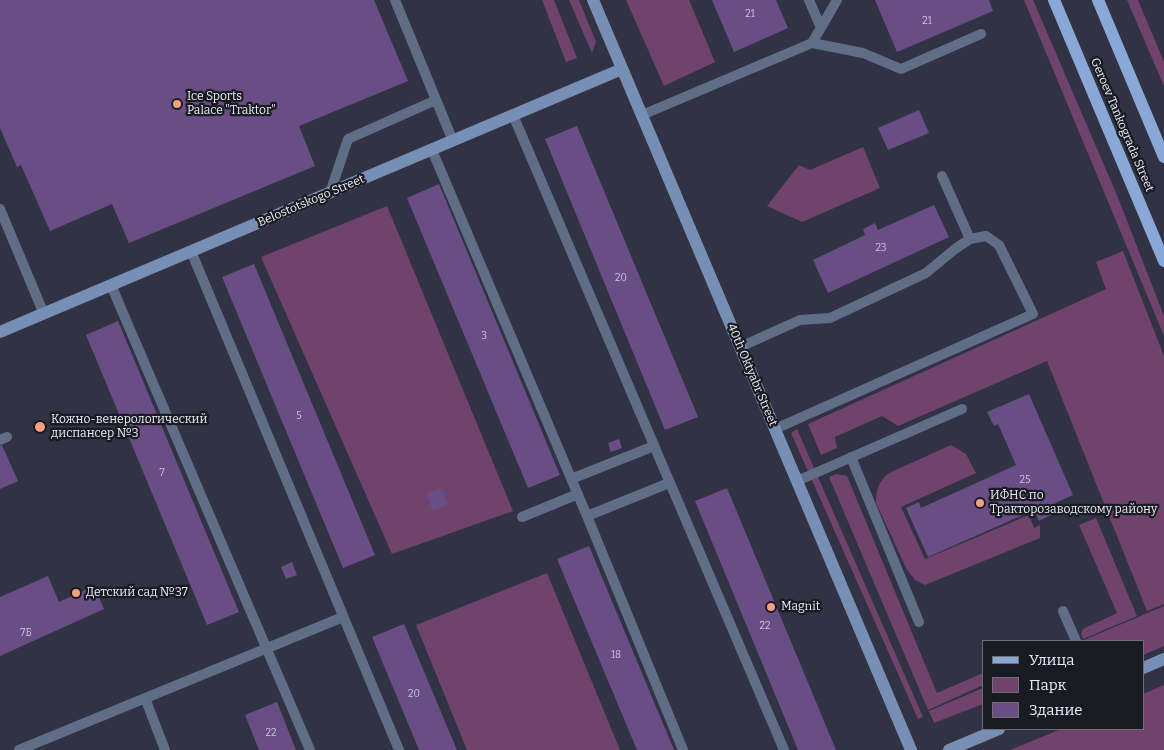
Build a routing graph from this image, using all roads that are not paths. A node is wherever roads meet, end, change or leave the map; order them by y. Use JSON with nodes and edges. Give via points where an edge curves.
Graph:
{"nodes":[{"id":1,"x":395,"y":0,"type":"edge"},
{"id":2,"x":593,"y":0,"type":"edge"},
{"id":3,"x":809,"y":0,"type":"edge"},
{"id":4,"x":838,"y":0,"type":"edge"},
{"id":5,"x":1054,"y":0,"type":"edge"},
{"id":6,"x":1098,"y":0,"type":"edge"},
{"id":7,"x":821,"y":28,"type":"junction"},
{"id":8,"x":982,"y":34,"type":"dead end"},
{"id":9,"x":812,"y":43,"type":"junction"},
{"id":10,"x":622,"y":69,"type":"junction"},
{"id":11,"x":436,"y":100,"type":"junction"},
{"id":12,"x":514,"y":115,"type":"junction"},
{"id":13,"x":642,"y":115,"type":"junction"},
{"id":14,"x":453,"y":141,"type":"junction"},
{"id":15,"x":432,"y":150,"type":"junction"},
{"id":16,"x":1164,"y":157,"type":"edge"},
{"id":17,"x":942,"y":176,"type":"dead end"},
{"id":18,"x":330,"y":193,"type":"junction"},
{"id":19,"x":0,"y":208,"type":"edge"},
{"id":20,"x":970,"y":239,"type":"junction"},
{"id":21,"x":191,"y":252,"type":"junction"},
{"id":22,"x":1164,"y":261,"type":"edge"},
{"id":23,"x":111,"y":285,"type":"junction"},
{"id":24,"x":44,"y":314,"type":"junction"},
{"id":25,"x":0,"y":332,"type":"edge"},
{"id":26,"x":740,"y":347,"type":"junction"},
{"id":27,"x":962,"y":409,"type":"dead end"},
{"id":28,"x":775,"y":429,"type":"junction"},
{"id":29,"x":654,"y":446,"type":"junction"},
{"id":30,"x":851,"y":457,"type":"junction"},
{"id":31,"x":572,"y":479,"type":"junction"},
{"id":32,"x":797,"y":481,"type":"junction"},
{"id":33,"x":669,"y":483,"type":"junction"},
{"id":34,"x":578,"y":494,"type":"junction"},
{"id":35,"x":587,"y":516,"type":"junction"},
{"id":36,"x":522,"y":517,"type":"dead end"},
{"id":37,"x":1063,"y":611,"type":"dead end"},
{"id":38,"x":343,"y":617,"type":"junction"},
{"id":39,"x":919,"y":622,"type":"dead end"},
{"id":40,"x":1076,"y":640,"type":"edge"},
{"id":41,"x":266,"y":648,"type":"junction"},
{"id":42,"x":1164,"y":659,"type":"edge"},
{"id":43,"x":1144,"y":668,"type":"edge"},
{"id":44,"x":145,"y":698,"type":"junction"},
{"id":45,"x":997,"y":730,"type":"edge"},
{"id":46,"x":20,"y":750,"type":"edge"},
{"id":47,"x":165,"y":750,"type":"edge"},
{"id":48,"x":310,"y":750,"type":"edge"},
{"id":49,"x":399,"y":750,"type":"edge"},
{"id":50,"x":683,"y":750,"type":"edge"},
{"id":51,"x":784,"y":750,"type":"edge"},
{"id":52,"x":911,"y":750,"type":"edge"},
{"id":53,"x":949,"y":750,"type":"edge"}],
"edges":[{"from":1,"to":11,"type":"lane"},
{"from":2,"to":10,"type":"street","name":"40th Oktyabr Street"},
{"from":3,"to":7,"type":"lane"},
{"from":4,"to":7,"type":"lane"},
{"from":5,"to":22,"type":"main road","name":"Geroev Tankograda Street"},
{"from":6,"to":16,"type":"main road"},
{"from":7,"to":9,"type":"lane"},
{"from":8,"to":9,"type":"lane","via":[[902,69],[863,53]]},
{"from":9,"to":13,"type":"lane"},
{"from":10,"to":12,"type":"street","name":"Belostotskogo Street"},
{"from":10,"to":13,"type":"street","name":"40th Oktyabr Street"},
{"from":11,"to":14,"type":"lane"},
{"from":11,"to":18,"type":"lane","via":[[348,139]]},
{"from":12,"to":14,"type":"street","name":"Belostotskogo Street"},
{"from":12,"to":29,"type":"lane"},
{"from":13,"to":26,"type":"street","name":"40th Oktyabr Street"},
{"from":14,"to":15,"type":"street","name":"Belostotskogo Street"},
{"from":15,"to":18,"type":"street","name":"Belostotskogo Street"},
{"from":15,"to":31,"type":"lane"},
{"from":17,"to":20,"type":"lane"},
{"from":18,"to":21,"type":"street","name":"Belostotskogo Street"},
{"from":19,"to":24,"type":"lane"},
{"from":20,"to":26,"type":"lane","via":[[926,274],[830,318],[800,320]]},
{"from":20,"to":28,"type":"lane","via":[[986,236],[999,245],[1034,314]]},
{"from":21,"to":23,"type":"street","name":"Belostotskogo Street"},
{"from":21,"to":38,"type":"lane"},
{"from":23,"to":24,"type":"street","name":"Belostotskogo Street"},
{"from":23,"to":41,"type":"lane"},
{"from":24,"to":25,"type":"street","name":"Belostotskogo Street"},
{"from":26,"to":28,"type":"street","name":"40th Oktyabr Street"},
{"from":27,"to":30,"type":"lane"},
{"from":28,"to":32,"type":"street","name":"40th Oktyabr Street"},
{"from":29,"to":31,"type":"lane"},
{"from":29,"to":33,"type":"lane"},
{"from":30,"to":32,"type":"lane"},
{"from":30,"to":39,"type":"lane"},
{"from":31,"to":34,"type":"lane"},
{"from":32,"to":52,"type":"street","name":"40th Oktyabr Street"},
{"from":33,"to":35,"type":"lane"},
{"from":33,"to":51,"type":"lane"},
{"from":34,"to":35,"type":"lane"},
{"from":34,"to":36,"type":"lane"},
{"from":35,"to":50,"type":"lane"},
{"from":37,"to":40,"type":"lane"},
{"from":38,"to":41,"type":"lane"},
{"from":38,"to":49,"type":"lane"},
{"from":41,"to":44,"type":"lane"},
{"from":41,"to":48,"type":"lane"},
{"from":42,"to":43,"type":"street"},
{"from":44,"to":46,"type":"lane"},
{"from":44,"to":47,"type":"lane"},
{"from":45,"to":53,"type":"street"}]}
